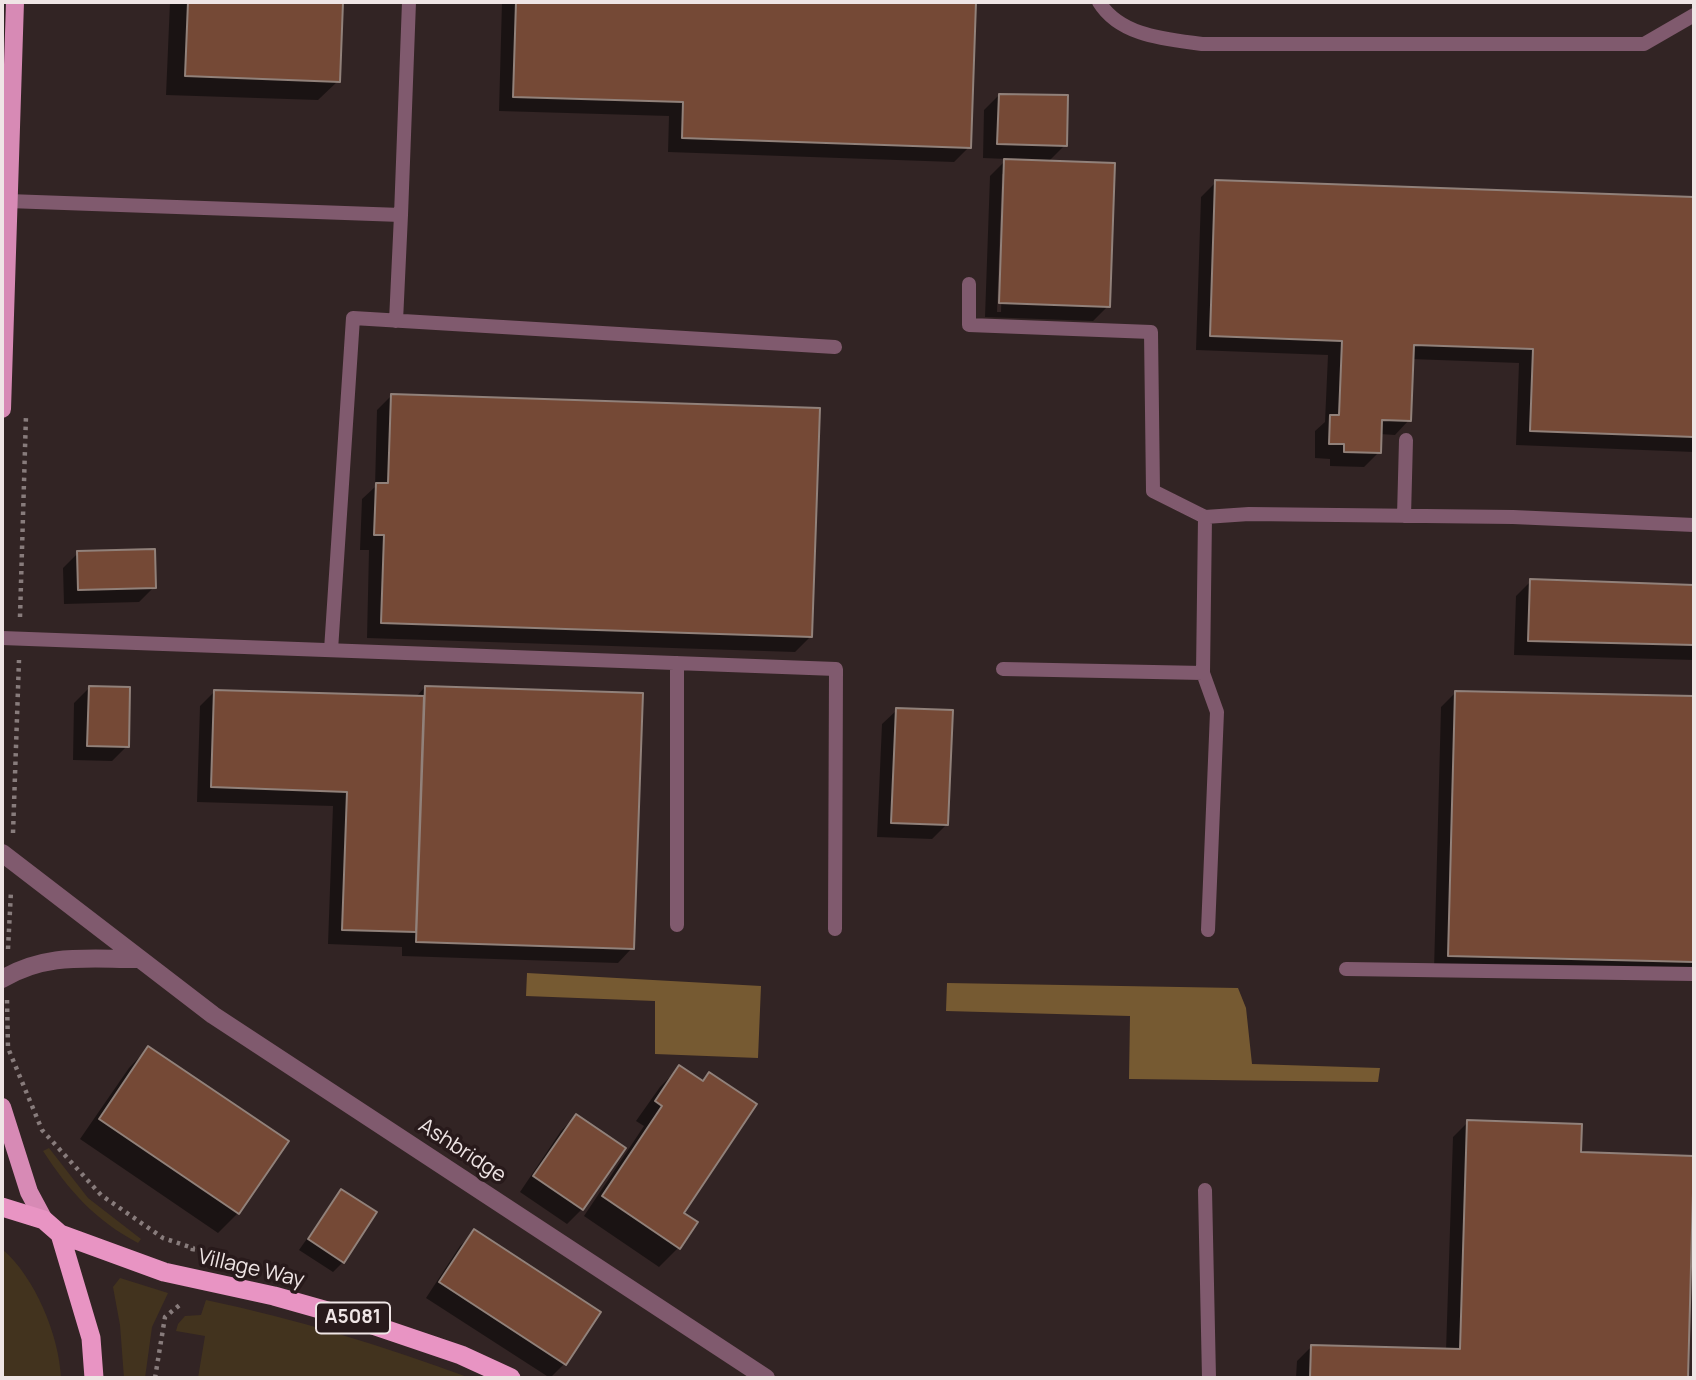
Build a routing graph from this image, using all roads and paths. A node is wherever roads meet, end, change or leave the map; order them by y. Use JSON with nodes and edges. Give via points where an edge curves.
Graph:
{"nodes":[{"id":1,"x":15,"y":2,"type":"edge"},
{"id":2,"x":409,"y":2,"type":"edge"},
{"id":3,"x":1099,"y":2,"type":"edge"},
{"id":4,"x":1694,"y":15,"type":"edge"},
{"id":5,"x":8,"y":201,"type":"junction"},
{"id":6,"x":401,"y":215,"type":"junction"},
{"id":7,"x":969,"y":285,"type":"dead end"},
{"id":8,"x":397,"y":321,"type":"junction"},
{"id":9,"x":835,"y":347,"type":"dead end"},
{"id":10,"x":26,"y":406,"type":"dead end"},
{"id":11,"x":2,"y":409,"type":"edge"},
{"id":12,"x":1406,"y":440,"type":"dead end"},
{"id":13,"x":1404,"y":516,"type":"junction"},
{"id":14,"x":1205,"y":517,"type":"junction"},
{"id":15,"x":1694,"y":525,"type":"edge"},
{"id":16,"x":2,"y":638,"type":"edge"},
{"id":17,"x":19,"y":638,"type":"junction"},
{"id":18,"x":331,"y":650,"type":"junction"},
{"id":19,"x":677,"y":663,"type":"junction"},
{"id":20,"x":1003,"y":670,"type":"dead end"},
{"id":21,"x":1203,"y":673,"type":"junction"},
{"id":22,"x":7,"y":858,"type":"edge"},
{"id":23,"x":677,"y":925,"type":"dead end"},
{"id":24,"x":835,"y":929,"type":"dead end"},
{"id":25,"x":1208,"y":930,"type":"dead end"},
{"id":26,"x":136,"y":959,"type":"junction"},
{"id":27,"x":1346,"y":969,"type":"dead end"},
{"id":28,"x":1694,"y":974,"type":"edge"},
{"id":29,"x":4,"y":977,"type":"edge"},
{"id":30,"x":2,"y":1107,"type":"edge"},
{"id":31,"x":1205,"y":1190,"type":"dead end"},
{"id":32,"x":2,"y":1207,"type":"edge"},
{"id":33,"x":44,"y":1220,"type":"junction"},
{"id":34,"x":60,"y":1234,"type":"junction"},
{"id":35,"x":191,"y":1259,"type":"dead end"},
{"id":36,"x":185,"y":1296,"type":"dead end"},
{"id":37,"x":94,"y":1378,"type":"edge"},
{"id":38,"x":155,"y":1378,"type":"edge"},
{"id":39,"x":511,"y":1378,"type":"edge"},
{"id":40,"x":766,"y":1378,"type":"edge"},
{"id":41,"x":1209,"y":1378,"type":"edge"}],
"edges":[{"from":1,"to":5,"type":"main road"},
{"from":2,"to":6,"type":"lane"},
{"from":3,"to":4,"type":"lane","via":[[1108,15],[1130,29],[1160,39],[1202,44],[1644,44]]},
{"from":5,"to":6,"type":"lane"},
{"from":5,"to":11,"type":"main road"},
{"from":6,"to":8,"type":"lane"},
{"from":7,"to":14,"type":"lane","via":[[969,325],[1151,332],[1153,491]]},
{"from":8,"to":9,"type":"lane"},
{"from":8,"to":18,"type":"lane","via":[[353,318]]},
{"from":10,"to":17,"type":"path"},
{"from":12,"to":13,"type":"lane"},
{"from":13,"to":14,"type":"lane"},
{"from":13,"to":15,"type":"lane"},
{"from":14,"to":21,"type":"lane"},
{"from":16,"to":17,"type":"lane"},
{"from":17,"to":18,"type":"lane"},
{"from":17,"to":22,"type":"path"},
{"from":18,"to":19,"type":"lane"},
{"from":19,"to":23,"type":"lane"},
{"from":19,"to":24,"type":"lane","via":[[836,670]]},
{"from":20,"to":21,"type":"lane"},
{"from":21,"to":25,"type":"lane","via":[[1217,712]]},
{"from":22,"to":26,"type":"street","name":"Ashbridge"},
{"from":22,"to":29,"type":"path"},
{"from":26,"to":29,"type":"street","via":[[49,959]]},
{"from":26,"to":40,"type":"street","name":"Ashbridge","via":[[213,1015]]},
{"from":27,"to":28,"type":"lane"},
{"from":29,"to":35,"type":"path","via":[[8,1048],[42,1129],[101,1195],[163,1238],[193,1248]]},
{"from":30,"to":33,"type":"main road","via":[[29,1192]]},
{"from":31,"to":41,"type":"lane"},
{"from":32,"to":33,"type":"highway"},
{"from":33,"to":34,"type":"highway"},
{"from":34,"to":37,"type":"highway","via":[[91,1338]]},
{"from":34,"to":39,"type":"highway","name":"Village Way","number":"A5081","via":[[164,1272],[352,1318],[461,1355]]},
{"from":36,"to":38,"type":"path","via":[[165,1317]]}]}
